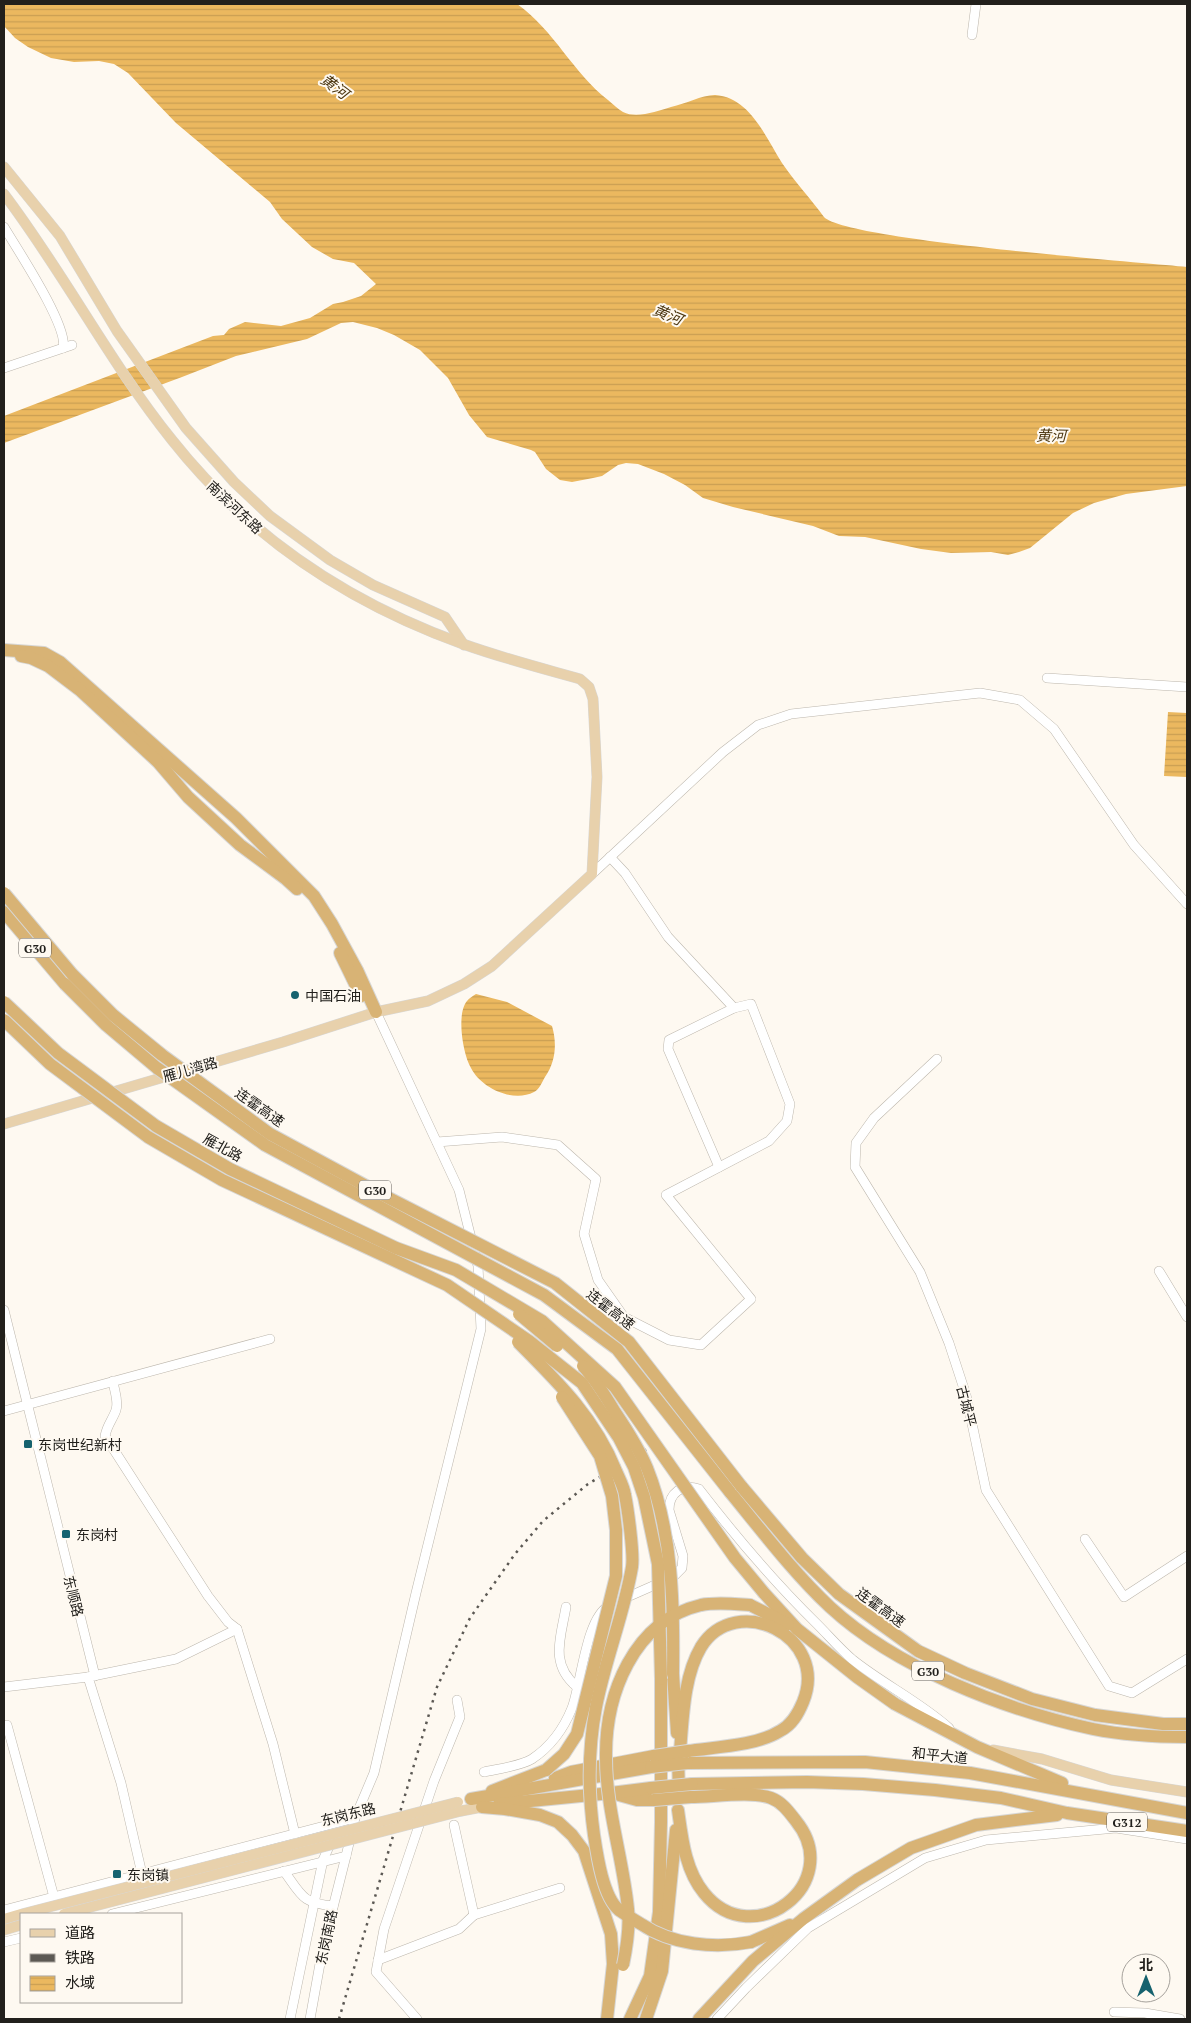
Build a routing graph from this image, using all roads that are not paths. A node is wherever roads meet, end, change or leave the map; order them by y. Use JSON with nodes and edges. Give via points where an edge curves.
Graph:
{"nodes":[{"id":1,"x":976,"y":4,"type":"edge"},
{"id":2,"x":972,"y":35,"type":"dead end"},
{"id":3,"x":4,"y":167,"type":"edge"},
{"id":4,"x":4,"y":194,"type":"edge"},
{"id":5,"x":4,"y":227,"type":"edge"},
{"id":6,"x":4,"y":368,"type":"edge"},
{"id":7,"x":464,"y":645,"type":"junction"},
{"id":8,"x":4,"y":650,"type":"edge"},
{"id":9,"x":4,"y":656,"type":"edge"},
{"id":10,"x":1047,"y":678,"type":"dead end"},
{"id":11,"x":1187,"y":686,"type":"edge"},
{"id":12,"x":610,"y":857,"type":"junction"},
{"id":13,"x":592,"y":874,"type":"junction"},
{"id":14,"x":4,"y":893,"type":"edge"},
{"id":15,"x":1187,"y":904,"type":"edge"},
{"id":16,"x":4,"y":912,"type":"edge"},
{"id":17,"x":4,"y":919,"type":"edge"},
{"id":18,"x":65,"y":984,"type":"junction"},
{"id":19,"x":4,"y":1002,"type":"edge"},
{"id":20,"x":734,"y":1008,"type":"junction"},
{"id":21,"x":373,"y":1013,"type":"junction"},
{"id":22,"x":4,"y":1020,"type":"edge"},
{"id":23,"x":937,"y":1059,"type":"dead end"},
{"id":24,"x":4,"y":1124,"type":"edge"},
{"id":25,"x":437,"y":1142,"type":"junction"},
{"id":26,"x":719,"y":1167,"type":"junction"},
{"id":27,"x":1159,"y":1271,"type":"dead end"},
{"id":28,"x":492,"y":1291,"type":"junction"},
{"id":29,"x":4,"y":1310,"type":"edge"},
{"id":30,"x":1187,"y":1316,"type":"edge"},
{"id":31,"x":496,"y":1319,"type":"junction"},
{"id":32,"x":270,"y":1339,"type":"dead end"},
{"id":33,"x":112,"y":1381,"type":"junction"},
{"id":34,"x":27,"y":1404,"type":"junction"},
{"id":35,"x":4,"y":1411,"type":"edge"},
{"id":36,"x":1085,"y":1539,"type":"dead end"},
{"id":37,"x":1187,"y":1556,"type":"edge"},
{"id":38,"x":566,"y":1606,"type":"dead end"},
{"id":39,"x":797,"y":1628,"type":"junction"},
{"id":40,"x":237,"y":1629,"type":"junction"},
{"id":41,"x":1187,"y":1659,"type":"edge"},
{"id":42,"x":91,"y":1676,"type":"junction"},
{"id":43,"x":4,"y":1687,"type":"edge"},
{"id":44,"x":577,"y":1687,"type":"junction"},
{"id":45,"x":457,"y":1700,"type":"dead end"},
{"id":46,"x":1187,"y":1724,"type":"edge"},
{"id":47,"x":7,"y":1725,"type":"dead end"},
{"id":48,"x":1187,"y":1737,"type":"edge"},
{"id":49,"x":961,"y":1738,"type":"junction"},
{"id":50,"x":977,"y":1747,"type":"junction"},
{"id":51,"x":684,"y":1761,"type":"junction"},
{"id":52,"x":484,"y":1772,"type":"dead end"},
{"id":53,"x":1187,"y":1792,"type":"edge"},
{"id":54,"x":652,"y":1794,"type":"junction"},
{"id":55,"x":1092,"y":1795,"type":"junction"},
{"id":56,"x":471,"y":1800,"type":"junction"},
{"id":57,"x":459,"y":1807,"type":"junction"},
{"id":58,"x":482,"y":1808,"type":"junction"},
{"id":59,"x":678,"y":1810,"type":"junction"},
{"id":60,"x":1067,"y":1813,"type":"junction"},
{"id":61,"x":1187,"y":1813,"type":"edge"},
{"id":62,"x":355,"y":1818,"type":"junction"},
{"id":63,"x":340,"y":1822,"type":"junction"},
{"id":64,"x":980,"y":1824,"type":"junction"},
{"id":65,"x":454,"y":1825,"type":"dead end"},
{"id":66,"x":1187,"y":1831,"type":"edge"},
{"id":67,"x":295,"y":1834,"type":"junction"},
{"id":68,"x":1187,"y":1839,"type":"edge"},
{"id":69,"x":986,"y":1840,"type":"junction"},
{"id":70,"x":346,"y":1856,"type":"junction"},
{"id":71,"x":323,"y":1860,"type":"junction"},
{"id":72,"x":284,"y":1871,"type":"junction"},
{"id":73,"x":142,"y":1874,"type":"junction"},
{"id":74,"x":130,"y":1877,"type":"junction"},
{"id":75,"x":560,"y":1888,"type":"dead end"},
{"id":76,"x":54,"y":1896,"type":"junction"},
{"id":77,"x":315,"y":1904,"type":"junction"},
{"id":78,"x":333,"y":1906,"type":"junction"},
{"id":79,"x":137,"y":1908,"type":"junction"},
{"id":80,"x":4,"y":1910,"type":"edge"},
{"id":81,"x":26,"y":1913,"type":"edge"},
{"id":82,"x":68,"y":1913,"type":"edge"},
{"id":83,"x":116,"y":1913,"type":"edge"},
{"id":84,"x":20,"y":1915,"type":"edge"},
{"id":85,"x":474,"y":1915,"type":"junction"},
{"id":86,"x":4,"y":1919,"type":"edge"},
{"id":87,"x":803,"y":1919,"type":"junction"},
{"id":88,"x":20,"y":1925,"type":"edge"},
{"id":89,"x":4,"y":1930,"type":"edge"},
{"id":90,"x":20,"y":1938,"type":"edge"},
{"id":91,"x":4,"y":1942,"type":"edge"},
{"id":92,"x":378,"y":1960,"type":"junction"},
{"id":93,"x":618,"y":1964,"type":"junction"},
{"id":94,"x":1114,"y":2012,"type":"dead end"},
{"id":95,"x":290,"y":2019,"type":"edge"},
{"id":96,"x":310,"y":2019,"type":"edge"},
{"id":97,"x":417,"y":2019,"type":"edge"},
{"id":98,"x":608,"y":2019,"type":"edge"},
{"id":99,"x":630,"y":2019,"type":"edge"},
{"id":100,"x":646,"y":2019,"type":"edge"},
{"id":101,"x":699,"y":2019,"type":"edge"},
{"id":102,"x":717,"y":2019,"type":"edge"},
{"id":103,"x":1180,"y":2019,"type":"edge"}],
"edges":[{"from":1,"to":2,"type":"street"},
{"from":3,"to":7,"type":"main road","name":"南滨河东路","via":[[60,236],[117,331],[186,428],[217,464],[252,500],[310,546],[373,584],[445,618]]},
{"from":4,"to":7,"type":"main road","name":"南滨河东路","via":[[35,234],[102,340],[171,439],[239,513],[299,562],[365,601]]},
{"from":5,"to":6,"type":"street","via":[[57,318],[68,347]]},
{"from":7,"to":13,"type":"main road","name":"南滨河东路","via":[[580,679],[589,687],[594,711],[597,777]]},
{"from":8,"to":21,"type":"highway","via":[[44,653],[60,662],[284,864],[314,896],[332,924],[357,970]]},
{"from":9,"to":21,"type":"highway","via":[[31,658],[63,676],[158,762],[188,797],[240,845],[301,893],[327,928],[351,978]]},
{"from":10,"to":11,"type":"street"},
{"from":12,"to":13,"type":"street"},
{"from":12,"to":15,"type":"street","via":[[723,752],[758,725],[791,714],[980,693],[1020,700],[1054,729],[1134,845]]},
{"from":12,"to":20,"type":"street","via":[[625,872],[668,937]]},
{"from":13,"to":21,"type":"main road","name":"雁儿湾路","via":[[486,971],[428,1001]]},
{"from":14,"to":46,"type":"highway","name":"连霍高速","number":"G30","bridge":true,"via":[[72,974],[113,1015],[270,1134],[555,1284],[630,1342],[741,1486],[802,1558],[839,1594],[918,1651],[1032,1699],[1095,1715]]},
{"from":16,"to":18,"type":"highway","name":"连霍高速","number":"G30"},
{"from":17,"to":18,"type":"highway"},
{"from":18,"to":48,"type":"highway","name":"连霍高速","number":"G30","bridge":true,"via":[[106,1025],[157,1068],[265,1145],[544,1295],[617,1349],[794,1568],[830,1606],[866,1636],[909,1663],[1032,1712],[1085,1727]]},
{"from":19,"to":28,"type":"highway","name":"雁北路","bridge":true,"via":[[58,1053],[156,1126],[230,1169],[396,1248],[456,1270]]},
{"from":20,"to":26,"type":"street","via":[[669,1040],[668,1049]]},
{"from":20,"to":26,"type":"street","via":[[751,1004],[790,1104],[787,1121],[769,1141]]},
{"from":21,"to":24,"type":"main road","name":"雁儿湾路"},
{"from":21,"to":25,"type":"street","name":"东岗南路","via":[[389,1036]]},
{"from":22,"to":31,"type":"highway","name":"雁北路","bridge":true,"via":[[50,1064],[148,1137],[222,1180],[447,1285]]},
{"from":23,"to":41,"type":"street","name":"古城平","via":[[874,1118],[856,1143],[856,1167],[920,1272],[945,1334],[966,1395],[986,1490],[1109,1686],[1132,1693]]},
{"from":25,"to":26,"type":"street","via":[[502,1137],[558,1145],[596,1179],[584,1234],[598,1280],[624,1317],[669,1340],[701,1345],[751,1299],[666,1194]]},
{"from":25,"to":62,"type":"street","name":"东岗南路","via":[[458,1190],[478,1266],[481,1328],[374,1773]]},
{"from":27,"to":30,"type":"street"},
{"from":28,"to":39,"type":"highway","bridge":true,"via":[[542,1321],[616,1387],[735,1558]]},
{"from":28,"to":51,"type":"highway","bridge":true,"via":[[584,1367],[630,1435],[647,1469],[667,1542],[674,1623],[673,1674]]},
{"from":29,"to":34,"type":"street","name":"东顺路"},
{"from":31,"to":56,"type":"highway","bridge":true,"via":[[554,1387],[600,1456],[612,1496],[616,1576],[577,1734],[564,1754],[546,1770]]},
{"from":31,"to":87,"type":"highway","bridge":true,"via":[[562,1385],[588,1417],[609,1453],[625,1493],[632,1565],[596,1707],[590,1760],[591,1811],[599,1866],[606,1889],[617,1909],[665,1938],[734,1945],[751,1942]]},
{"from":31,"to":99,"type":"highway","bridge":true,"via":[[582,1383],[619,1438],[644,1497],[658,1564],[662,1822],[659,1912],[650,1976]]},
{"from":32,"to":33,"type":"street"},
{"from":33,"to":34,"type":"street"},
{"from":33,"to":40,"type":"street","via":[[117,1403],[105,1436],[208,1596]]},
{"from":34,"to":35,"type":"street"},
{"from":34,"to":42,"type":"street","name":"东顺路"},
{"from":36,"to":37,"type":"street","via":[[1124,1597]]},
{"from":38,"to":44,"type":"street","via":[[559,1661],[562,1671]]},
{"from":39,"to":49,"type":"highway","via":[[895,1704]]},
{"from":39,"to":93,"type":"highway","bridge":true,"via":[[750,1605],[701,1605],[679,1613],[647,1635],[626,1664],[613,1698],[606,1758],[608,1793],[628,1909],[629,1932]]},
{"from":40,"to":42,"type":"street","via":[[176,1659]]},
{"from":40,"to":67,"type":"street","via":[[273,1744]]},
{"from":42,"to":43,"type":"street"},
{"from":42,"to":73,"type":"street","name":"东顺路"},
{"from":44,"to":49,"type":"street","via":[[592,1626],[604,1608],[673,1577],[682,1568],[683,1556],[669,1504],[680,1489],[693,1487],[699,1489],[778,1586],[851,1659]]},
{"from":44,"to":52,"type":"street","via":[[572,1709],[553,1741],[530,1760]]},
{"from":45,"to":92,"type":"street","via":[[460,1717],[434,1781]]},
{"from":47,"to":76,"type":"street"},
{"from":49,"to":50,"type":"highway"},
{"from":50,"to":53,"type":"main road","via":[[1042,1759],[1111,1780]]},
{"from":50,"to":55,"type":"highway"},
{"from":51,"to":51,"type":"highway","via":[[688,1686],[694,1662],[712,1635],[725,1626],[754,1622],[770,1626],[794,1642],[809,1678],[806,1694],[794,1720],[768,1737]]},
{"from":51,"to":55,"type":"highway","name":"和平大道","via":[[865,1762],[970,1773]]},
{"from":51,"to":56,"type":"highway","name":"东岗东路","bridge":true,"via":[[653,1761],[571,1772],[505,1794]]},
{"from":51,"to":59,"type":"highway"},
{"from":54,"to":58,"type":"highway","name":"东岗东路","via":[[637,1800],[611,1793]]},
{"from":54,"to":59,"type":"highway","bridge":true,"via":[[755,1796],[771,1798],[786,1808],[803,1831],[810,1865],[792,1900],[782,1908],[754,1916],[727,1911],[713,1903],[702,1891],[684,1852]]},
{"from":54,"to":60,"type":"highway","bridge":true,"via":[[692,1784],[863,1784],[1001,1798]]},
{"from":55,"to":61,"type":"highway","name":"和平大道","number":"G312"},
{"from":56,"to":57,"type":"main road","name":"东岗东路"},
{"from":57,"to":58,"type":"main road","name":"东岗东路"},
{"from":57,"to":81,"type":"main road","name":"东岗东路","bridge":true},
{"from":57,"to":82,"type":"main road","name":"东岗东路","bridge":true},
{"from":58,"to":93,"type":"highway","via":[[540,1815],[558,1822],[572,1835],[584,1851]]},
{"from":59,"to":100,"type":"highway","via":[[662,1971]]},
{"from":60,"to":64,"type":"highway"},
{"from":60,"to":66,"type":"highway","number":"G312"},
{"from":62,"to":63,"type":"street"},
{"from":62,"to":70,"type":"street","name":"东岗南路"},
{"from":63,"to":67,"type":"street"},
{"from":63,"to":71,"type":"street","name":"东岗南路"},
{"from":64,"to":69,"type":"street"},
{"from":64,"to":87,"type":"highway","via":[[911,1848],[857,1880]]},
{"from":65,"to":85,"type":"street"},
{"from":67,"to":73,"type":"street"},
{"from":68,"to":69,"type":"street","via":[[1116,1828]]},
{"from":69,"to":102,"type":"street","via":[[925,1858],[808,1928]]},
{"from":70,"to":71,"type":"street"},
{"from":70,"to":78,"type":"street","name":"东岗南路"},
{"from":71,"to":72,"type":"street"},
{"from":71,"to":77,"type":"street","name":"东岗南路"},
{"from":72,"to":77,"type":"street","via":[[304,1899]]},
{"from":72,"to":79,"type":"street"},
{"from":73,"to":74,"type":"street"},
{"from":74,"to":76,"type":"street"},
{"from":74,"to":79,"type":"street"},
{"from":75,"to":85,"type":"street"},
{"from":76,"to":80,"type":"street"},
{"from":77,"to":78,"type":"street"},
{"from":77,"to":95,"type":"street","name":"东岗南路"},
{"from":78,"to":96,"type":"street","name":"东岗南路"},
{"from":79,"to":83,"type":"street"},
{"from":84,"to":86,"type":"main road","name":"东岗东路"},
{"from":85,"to":92,"type":"street","via":[[458,1929]]},
{"from":87,"to":101,"type":"highway","via":[[753,1961]]},
{"from":88,"to":89,"type":"main road"},
{"from":90,"to":91,"type":"street"},
{"from":92,"to":97,"type":"street","via":[[376,1972]]},
{"from":93,"to":98,"type":"highway"},
{"from":94,"to":103,"type":"street"}]}
